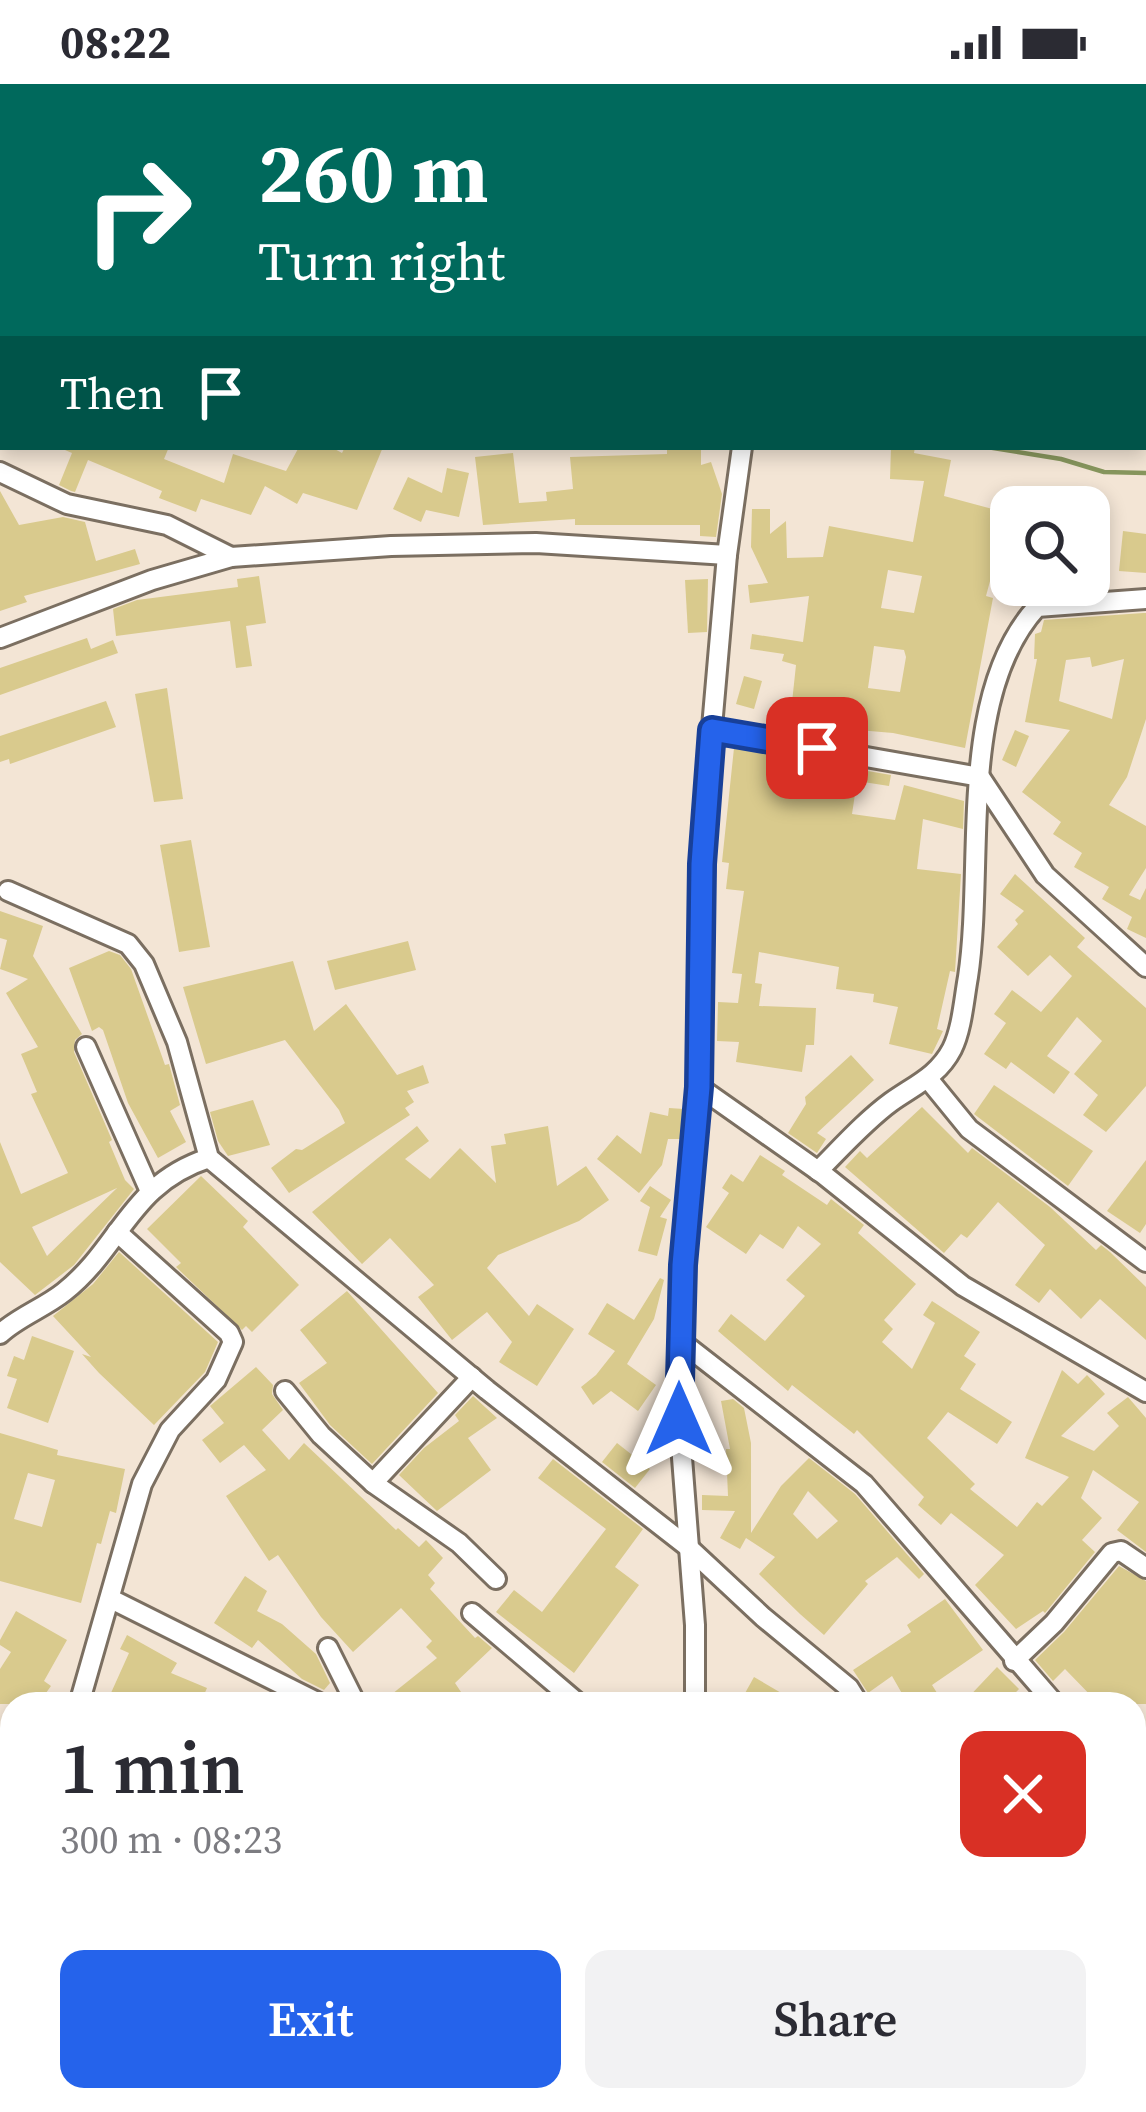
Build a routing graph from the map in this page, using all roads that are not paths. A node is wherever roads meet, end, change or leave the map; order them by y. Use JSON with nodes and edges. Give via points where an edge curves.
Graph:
{"nodes":[{"id":1,"x":742,"y":450,"type":"edge"},
{"id":2,"x":0,"y":472,"type":"edge"},
{"id":3,"x":727,"y":556,"type":"junction"},
{"id":4,"x":231,"y":557,"type":"junction"},
{"id":5,"x":1146,"y":598,"type":"edge"},
{"id":6,"x":0,"y":638,"type":"edge"},
{"id":7,"x":712,"y":730,"type":"junction"},
{"id":8,"x":980,"y":777,"type":"junction"},
{"id":9,"x":8,"y":892,"type":"dead end"},
{"id":10,"x":1146,"y":967,"type":"edge"},
{"id":11,"x":86,"y":1047,"type":"dead end"},
{"id":12,"x":929,"y":1080,"type":"junction"},
{"id":13,"x":699,"y":1087,"type":"junction"},
{"id":14,"x":209,"y":1158,"type":"junction"},
{"id":15,"x":818,"y":1171,"type":"junction"},
{"id":16,"x":149,"y":1190,"type":"junction"},
{"id":17,"x":118,"y":1232,"type":"junction"},
{"id":18,"x":1146,"y":1262,"type":"edge"},
{"id":19,"x":0,"y":1334,"type":"edge"},
{"id":20,"x":679,"y":1340,"type":"junction"},
{"id":21,"x":472,"y":1377,"type":"junction"},
{"id":22,"x":285,"y":1391,"type":"dead end"},
{"id":23,"x":1146,"y":1392,"type":"edge"},
{"id":24,"x":373,"y":1484,"type":"junction"},
{"id":25,"x":688,"y":1547,"type":"junction"},
{"id":26,"x":1146,"y":1568,"type":"edge"},
{"id":27,"x":496,"y":1580,"type":"dead end"},
{"id":28,"x":111,"y":1599,"type":"junction"},
{"id":29,"x":472,"y":1613,"type":"dead end"},
{"id":30,"x":328,"y":1648,"type":"dead end"},
{"id":31,"x":1014,"y":1661,"type":"junction"},
{"id":32,"x":83,"y":1692,"type":"edge"},
{"id":33,"x":297,"y":1692,"type":"edge"},
{"id":34,"x":350,"y":1692,"type":"edge"},
{"id":35,"x":565,"y":1692,"type":"edge"},
{"id":36,"x":694,"y":1692,"type":"edge"},
{"id":37,"x":852,"y":1692,"type":"edge"},
{"id":38,"x":1044,"y":1692,"type":"edge"}],
"edges":[{"from":1,"to":3,"type":"street"},
{"from":2,"to":4,"type":"street","via":[[68,504],[167,525]]},
{"from":3,"to":4,"type":"street","via":[[536,543]]},
{"from":3,"to":7,"type":"street"},
{"from":4,"to":6,"type":"street"},
{"from":5,"to":8,"type":"street","via":[[1037,607],[994,683]]},
{"from":7,"to":8,"type":"street"},
{"from":7,"to":13,"type":"street"},
{"from":8,"to":10,"type":"street","via":[[1045,875]]},
{"from":8,"to":12,"type":"street","via":[[965,996],[953,1047]]},
{"from":9,"to":14,"type":"street","via":[[128,944],[144,964],[177,1042]]},
{"from":11,"to":16,"type":"street"},
{"from":12,"to":15,"type":"street","via":[[890,1102]]},
{"from":12,"to":18,"type":"street","via":[[969,1129]]},
{"from":13,"to":15,"type":"street"},
{"from":13,"to":20,"type":"street"},
{"from":14,"to":16,"type":"street"},
{"from":14,"to":21,"type":"street"},
{"from":15,"to":23,"type":"street","via":[[963,1286]]},
{"from":16,"to":17,"type":"street"},
{"from":17,"to":19,"type":"street","via":[[66,1291]]},
{"from":17,"to":28,"type":"street","via":[[233,1342],[216,1380],[170,1430],[142,1484]]},
{"from":20,"to":25,"type":"street"},
{"from":20,"to":31,"type":"street","via":[[864,1484]]},
{"from":21,"to":24,"type":"street"},
{"from":21,"to":25,"type":"street"},
{"from":22,"to":24,"type":"street"},
{"from":24,"to":27,"type":"street","via":[[459,1543]]},
{"from":25,"to":36,"type":"street"},
{"from":25,"to":37,"type":"street"},
{"from":26,"to":31,"type":"street","via":[[1112,1553]]},
{"from":28,"to":32,"type":"street"},
{"from":28,"to":33,"type":"street"},
{"from":29,"to":35,"type":"street"},
{"from":30,"to":34,"type":"street"},
{"from":31,"to":38,"type":"street"}]}
